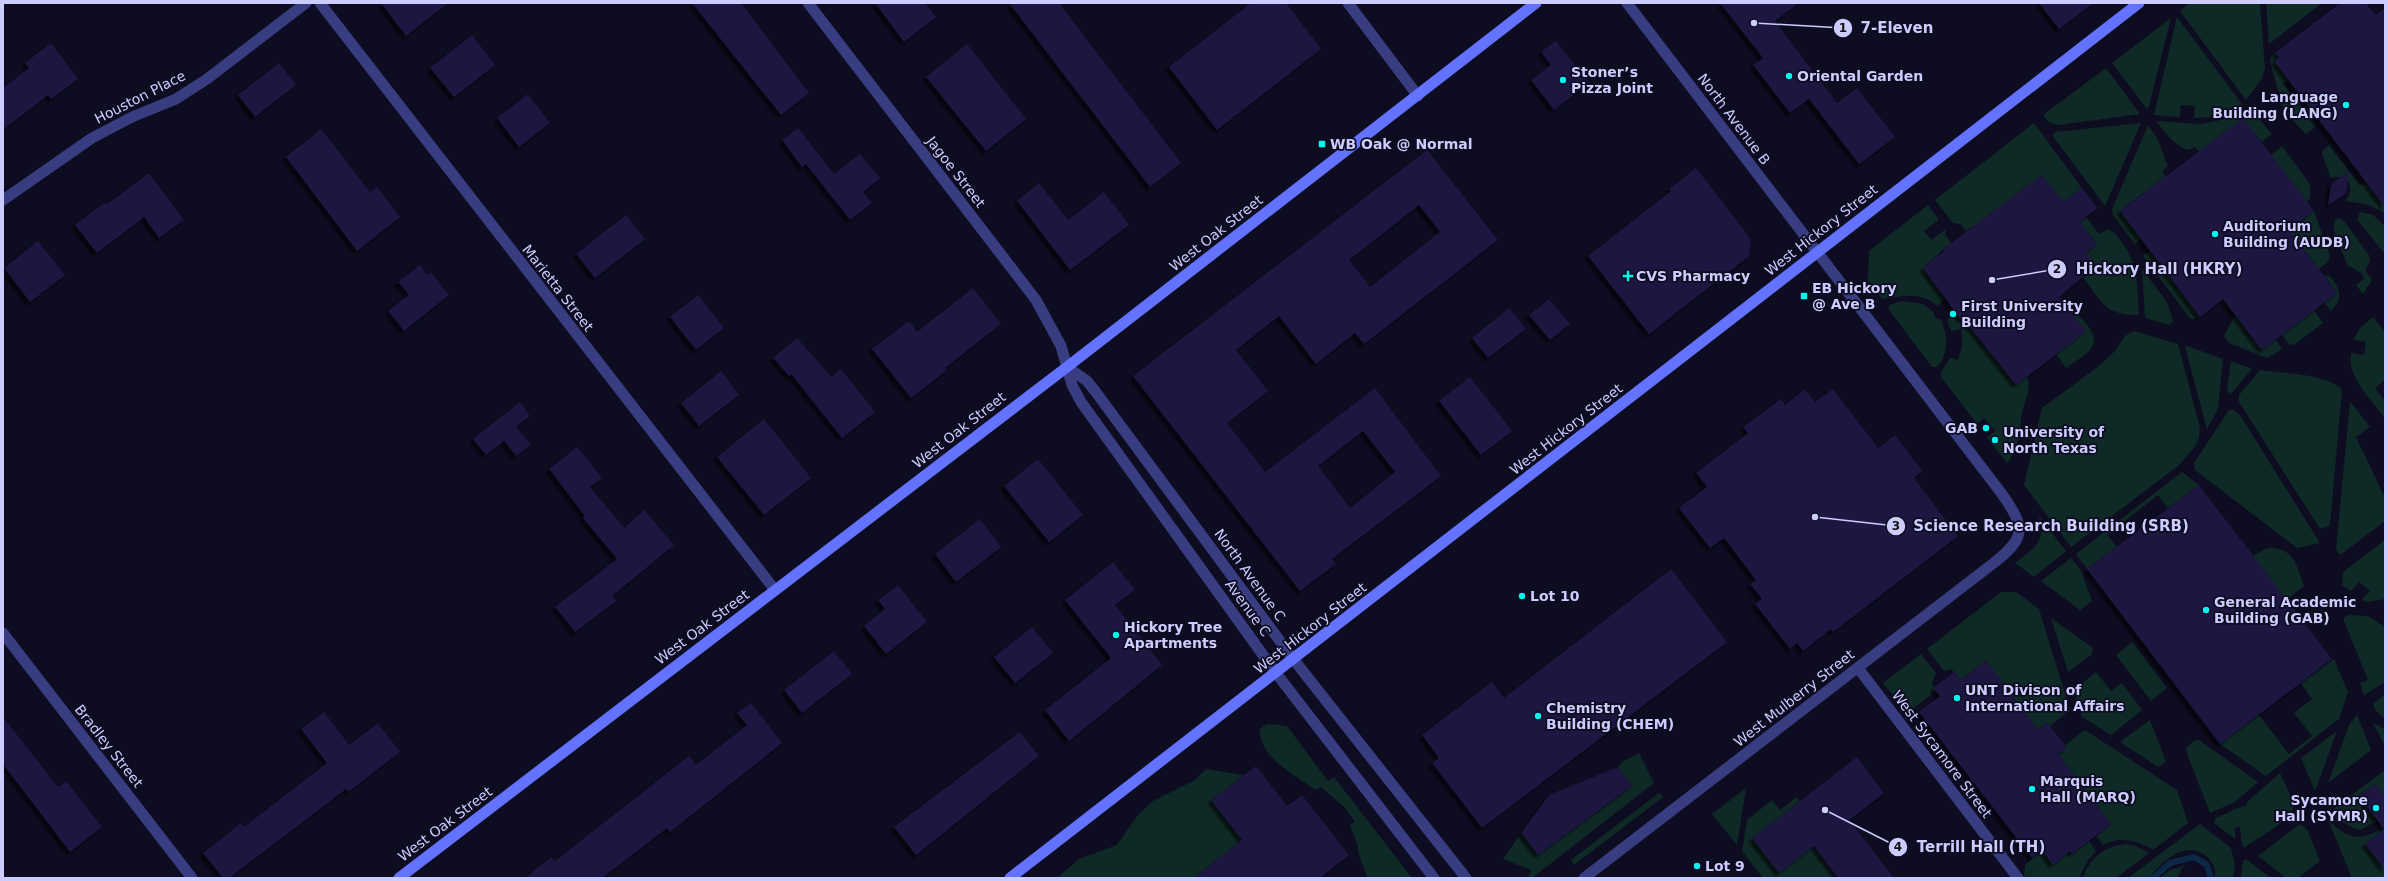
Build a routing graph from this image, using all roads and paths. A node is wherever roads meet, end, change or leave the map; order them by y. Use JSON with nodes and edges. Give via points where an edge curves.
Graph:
{"nodes":[{"id":1,"x":306,"y":3,"type":"edge"},
{"id":2,"x":320,"y":3,"type":"edge"},
{"id":3,"x":808,"y":3,"type":"edge"},
{"id":4,"x":1348,"y":3,"type":"edge"},
{"id":5,"x":1536,"y":3,"type":"edge"},
{"id":6,"x":1627,"y":3,"type":"edge"},
{"id":7,"x":2139,"y":3,"type":"edge"},
{"id":8,"x":1418,"y":96,"type":"junction"},
{"id":9,"x":3,"y":200,"type":"edge"},
{"id":10,"x":1817,"y":253,"type":"junction"},
{"id":11,"x":1067,"y":367,"type":"junction"},
{"id":12,"x":2019,"y":538,"type":"joint"},
{"id":13,"x":775,"y":590,"type":"junction"},
{"id":14,"x":3,"y":633,"type":"edge"},
{"id":15,"x":1294,"y":660,"type":"junction"},
{"id":16,"x":1858,"y":668,"type":"junction"},
{"id":17,"x":1276,"y":673,"type":"junction"},
{"id":18,"x":192,"y":878,"type":"edge"},
{"id":19,"x":399,"y":878,"type":"edge"},
{"id":20,"x":1010,"y":878,"type":"edge"},
{"id":21,"x":1434,"y":878,"type":"edge"},
{"id":22,"x":1466,"y":878,"type":"edge"},
{"id":23,"x":1584,"y":878,"type":"edge"},
{"id":24,"x":2018,"y":878,"type":"edge"}],
"edges":[{"from":1,"to":9,"type":"street","name":"Houston Place","via":[[207,79],[176,99],[132,117],[92,138]]},
{"from":2,"to":13,"type":"street","name":"Marietta Street"},
{"from":3,"to":11,"type":"street","name":"Jagoe Street","via":[[1036,300],[1060,346]]},
{"from":4,"to":8,"type":"street"},
{"from":5,"to":8,"type":"main road","name":"West Oak Street"},
{"from":6,"to":10,"type":"street","name":"North Avenue B"},
{"from":7,"to":10,"type":"main road","name":"West Hickory Street"},
{"from":8,"to":11,"type":"main road","name":"West Oak Street"},
{"from":10,"to":12,"type":"street","name":"North Avenue B","via":[[2002,494],[2019,522]]},
{"from":10,"to":15,"type":"main road","name":"West Hickory Street"},
{"from":11,"to":13,"type":"main road","name":"West Oak Street"},
{"from":11,"to":15,"type":"street","name":"North Avenue C","via":[[1096,391]]},
{"from":11,"to":17,"type":"street","name":"Avenue C","via":[[1072,385],[1081,402]]},
{"from":12,"to":16,"type":"street","name":"West Mulberry Street","via":[[2005,554]]},
{"from":13,"to":19,"type":"main road","name":"West Oak Street"},
{"from":14,"to":18,"type":"street","name":"Bradley Street"},
{"from":15,"to":17,"type":"main road","name":"West Hickory Street"},
{"from":15,"to":22,"type":"street","name":"North Avenue C"},
{"from":16,"to":23,"type":"street","name":"West Mulberry Street"},
{"from":16,"to":24,"type":"street","name":"West Sycamore Street"},
{"from":17,"to":20,"type":"main road","name":"West Hickory Street"},
{"from":17,"to":21,"type":"street","name":"Avenue C"}]}
